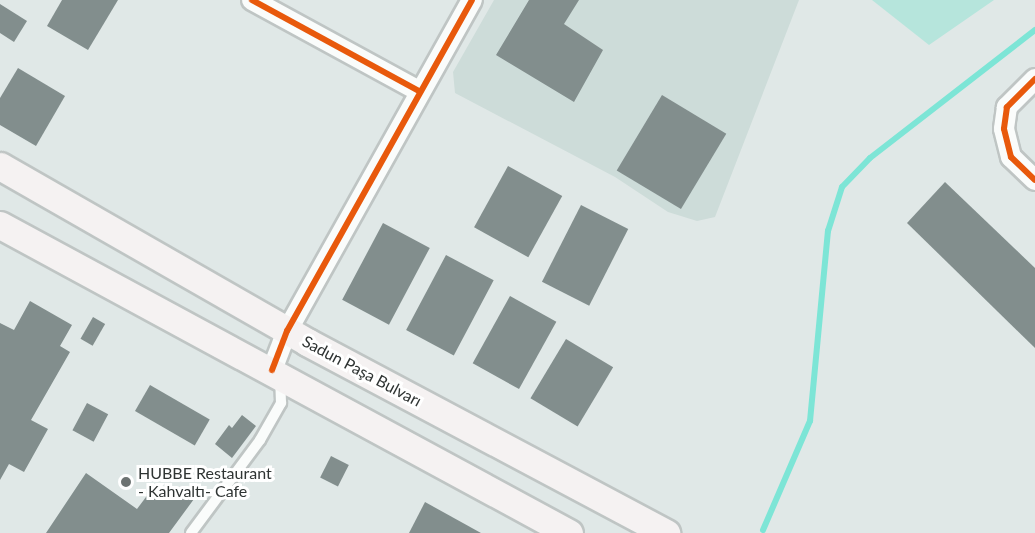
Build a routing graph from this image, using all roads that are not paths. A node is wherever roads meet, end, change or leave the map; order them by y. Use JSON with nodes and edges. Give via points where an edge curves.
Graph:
{"nodes":[{"id":1,"x":252,"y":0,"type":"edge"},
{"id":2,"x":472,"y":0,"type":"edge"},
{"id":3,"x":1035,"y":80,"type":"edge"},
{"id":4,"x":419,"y":91,"type":"junction"},
{"id":5,"x":0,"y":166,"type":"edge"},
{"id":6,"x":1035,"y":180,"type":"edge"},
{"id":7,"x":0,"y":225,"type":"edge"},
{"id":8,"x":287,"y":331,"type":"junction"},
{"id":9,"x":272,"y":370,"type":"junction"},
{"id":10,"x":191,"y":533,"type":"edge"},
{"id":11,"x":569,"y":533,"type":"edge"},
{"id":12,"x":666,"y":533,"type":"edge"}],
"edges":[{"from":1,"to":4,"type":"street"},
{"from":2,"to":4,"type":"street"},
{"from":3,"to":6,"type":"street","via":[[1006,107],[1004,129],[1011,157]]},
{"from":4,"to":8,"type":"street"},
{"from":5,"to":8,"type":"main road","name":"Sadun Paşa Bulvarı"},
{"from":7,"to":9,"type":"main road"},
{"from":8,"to":9,"type":"street"},
{"from":8,"to":12,"type":"main road","name":"Sadun Paşa Bulvarı"},
{"from":9,"to":10,"type":"lane","via":[[283,383],[281,403],[260,440]]},
{"from":9,"to":11,"type":"main road"}]}
